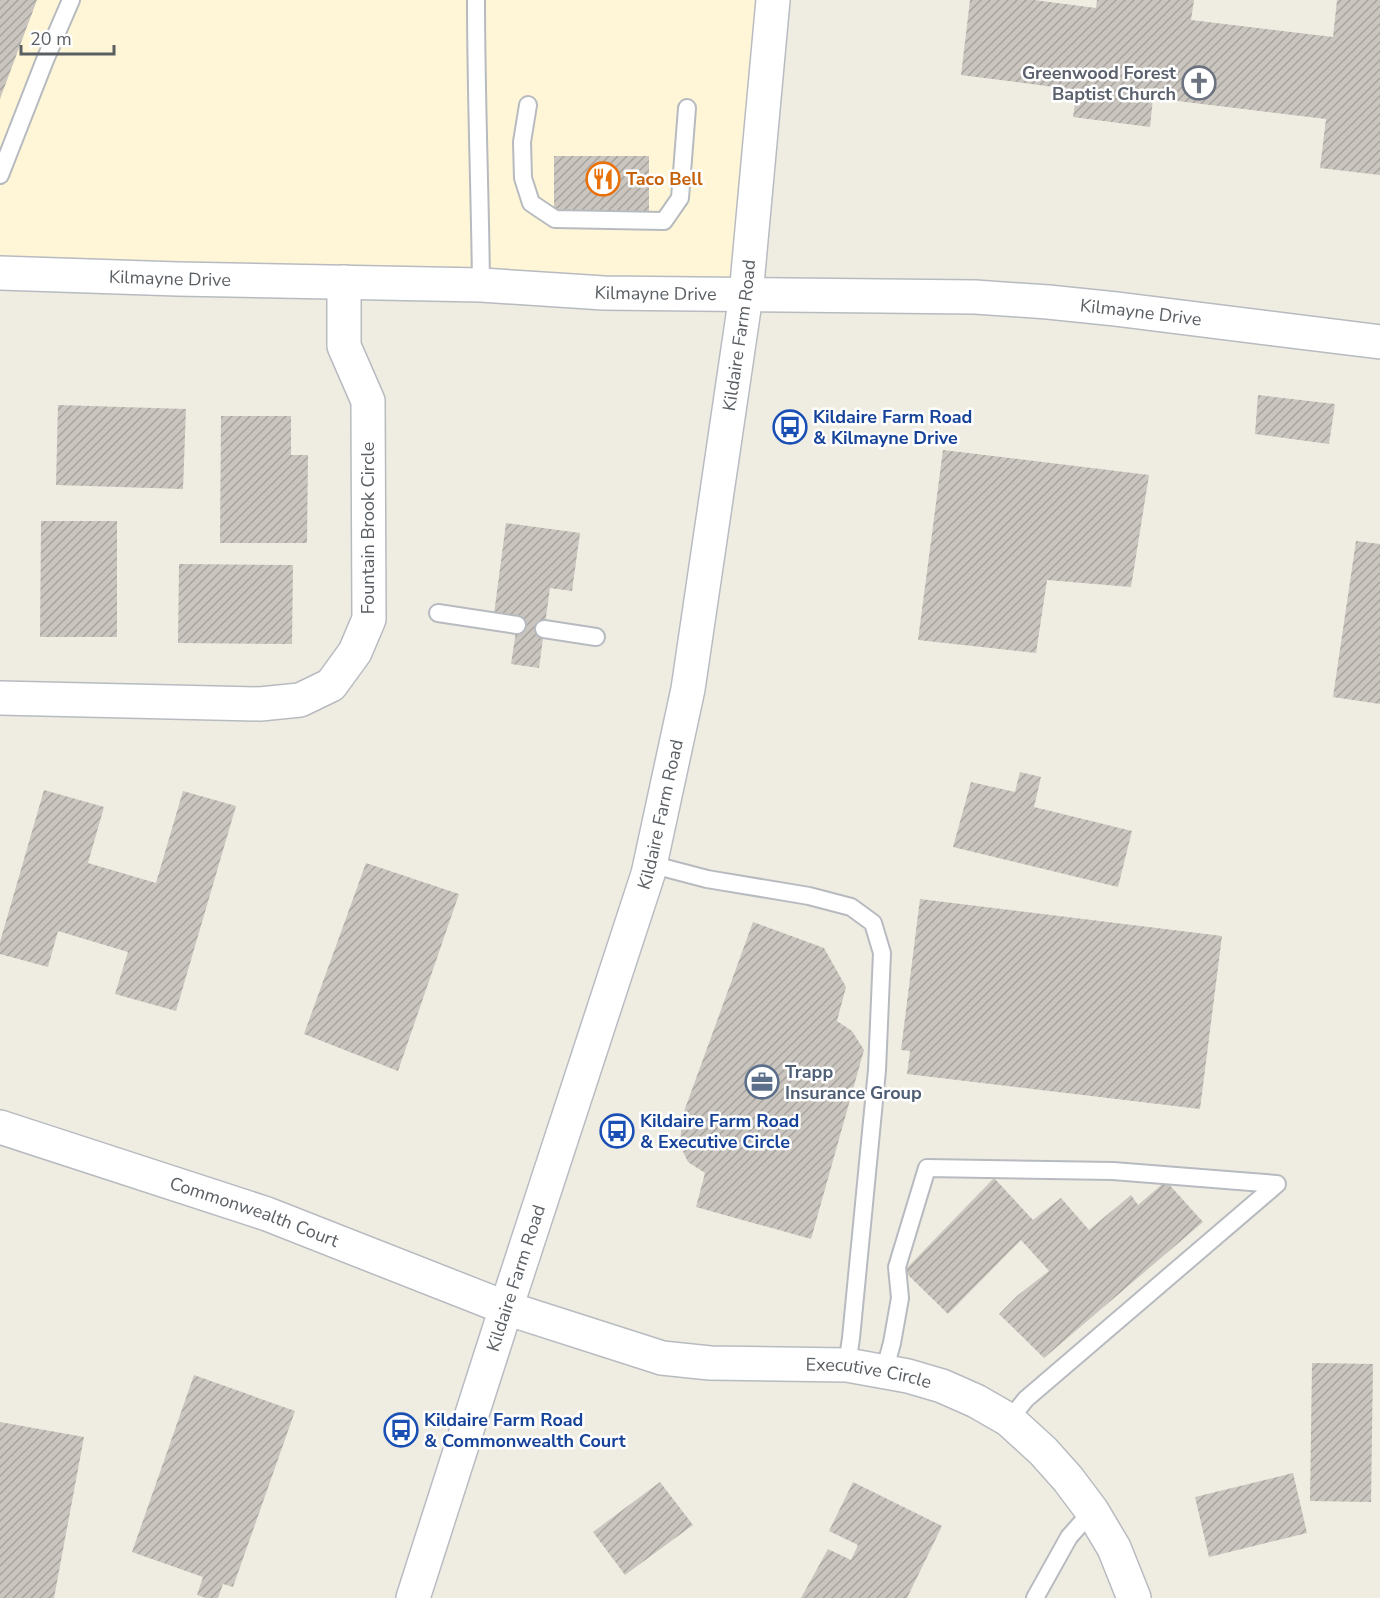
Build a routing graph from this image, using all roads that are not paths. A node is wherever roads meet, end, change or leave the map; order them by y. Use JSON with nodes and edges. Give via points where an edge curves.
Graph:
{"nodes":[{"id":1,"x":71,"y":0,"type":"edge"},
{"id":2,"x":476,"y":0,"type":"edge"},
{"id":3,"x":773,"y":0,"type":"edge"},
{"id":4,"x":528,"y":105,"type":"dead end"},
{"id":5,"x":687,"y":108,"type":"dead end"},
{"id":6,"x":0,"y":175,"type":"edge"},
{"id":7,"x":0,"y":273,"type":"edge"},
{"id":8,"x":344,"y":282,"type":"junction"},
{"id":9,"x":481,"y":285,"type":"junction"},
{"id":10,"x":746,"y":295,"type":"junction"},
{"id":11,"x":1380,"y":342,"type":"edge"},
{"id":12,"x":438,"y":613,"type":"dead end"},
{"id":13,"x":517,"y":625,"type":"dead end"},
{"id":14,"x":544,"y":629,"type":"dead end"},
{"id":15,"x":596,"y":636,"type":"dead end"},
{"id":16,"x":0,"y":698,"type":"edge"},
{"id":17,"x":650,"y":864,"type":"junction"},
{"id":18,"x":0,"y":1126,"type":"edge"},
{"id":19,"x":506,"y":1308,"type":"junction"},
{"id":20,"x":847,"y":1365,"type":"junction"},
{"id":21,"x":884,"y":1372,"type":"junction"},
{"id":22,"x":1009,"y":1420,"type":"junction"},
{"id":23,"x":1092,"y":1511,"type":"junction"},
{"id":24,"x":413,"y":1598,"type":"edge"},
{"id":25,"x":1035,"y":1598,"type":"edge"},
{"id":26,"x":1134,"y":1598,"type":"edge"}],
"edges":[{"from":1,"to":6,"type":"lane"},
{"from":2,"to":9,"type":"lane"},
{"from":3,"to":10,"type":"street","name":"Kildaire Farm Road"},
{"from":4,"to":5,"type":"lane","via":[[522,142],[523,178],[531,204],[555,219],[653,221],[664,221],[680,198]]},
{"from":7,"to":8,"type":"street","name":"Kilmayne Drive"},
{"from":8,"to":9,"type":"street","name":"Kilmayne Drive"},
{"from":8,"to":16,"type":"street","name":"Fountain Brook Circle","via":[[344,346],[368,401],[369,619],[355,652],[331,685],[300,700],[260,704]]},
{"from":9,"to":10,"type":"street","name":"Kilmayne Drive","via":[[604,293]]},
{"from":10,"to":11,"type":"street","name":"Kilmayne Drive","via":[[975,297],[1048,302]]},
{"from":10,"to":17,"type":"street","name":"Kildaire Farm Road","via":[[688,689]]},
{"from":12,"to":13,"type":"lane"},
{"from":14,"to":15,"type":"lane"},
{"from":17,"to":19,"type":"street","name":"Kildaire Farm Road"},
{"from":17,"to":20,"type":"lane","via":[[851,907],[873,923],[882,953],[877,1070]]},
{"from":18,"to":19,"type":"street","name":"Commonwealth Court","via":[[267,1214]]},
{"from":19,"to":20,"type":"street","name":"Executive Circle","via":[[662,1358],[710,1363]]},
{"from":19,"to":24,"type":"street","name":"Kildaire Farm Road"},
{"from":20,"to":21,"type":"street","name":"Executive Circle"},
{"from":21,"to":22,"type":"street","name":"Executive Circle","via":[[942,1386]]},
{"from":21,"to":22,"type":"lane","via":[[900,1298],[897,1267],[927,1168],[1113,1171],[1277,1184],[1026,1399]]},
{"from":22,"to":23,"type":"street","name":"Executive Circle","via":[[1043,1451]]},
{"from":23,"to":25,"type":"lane","via":[[1069,1537]]},
{"from":23,"to":26,"type":"street","name":"Executive Circle","via":[[1114,1548]]}]}
